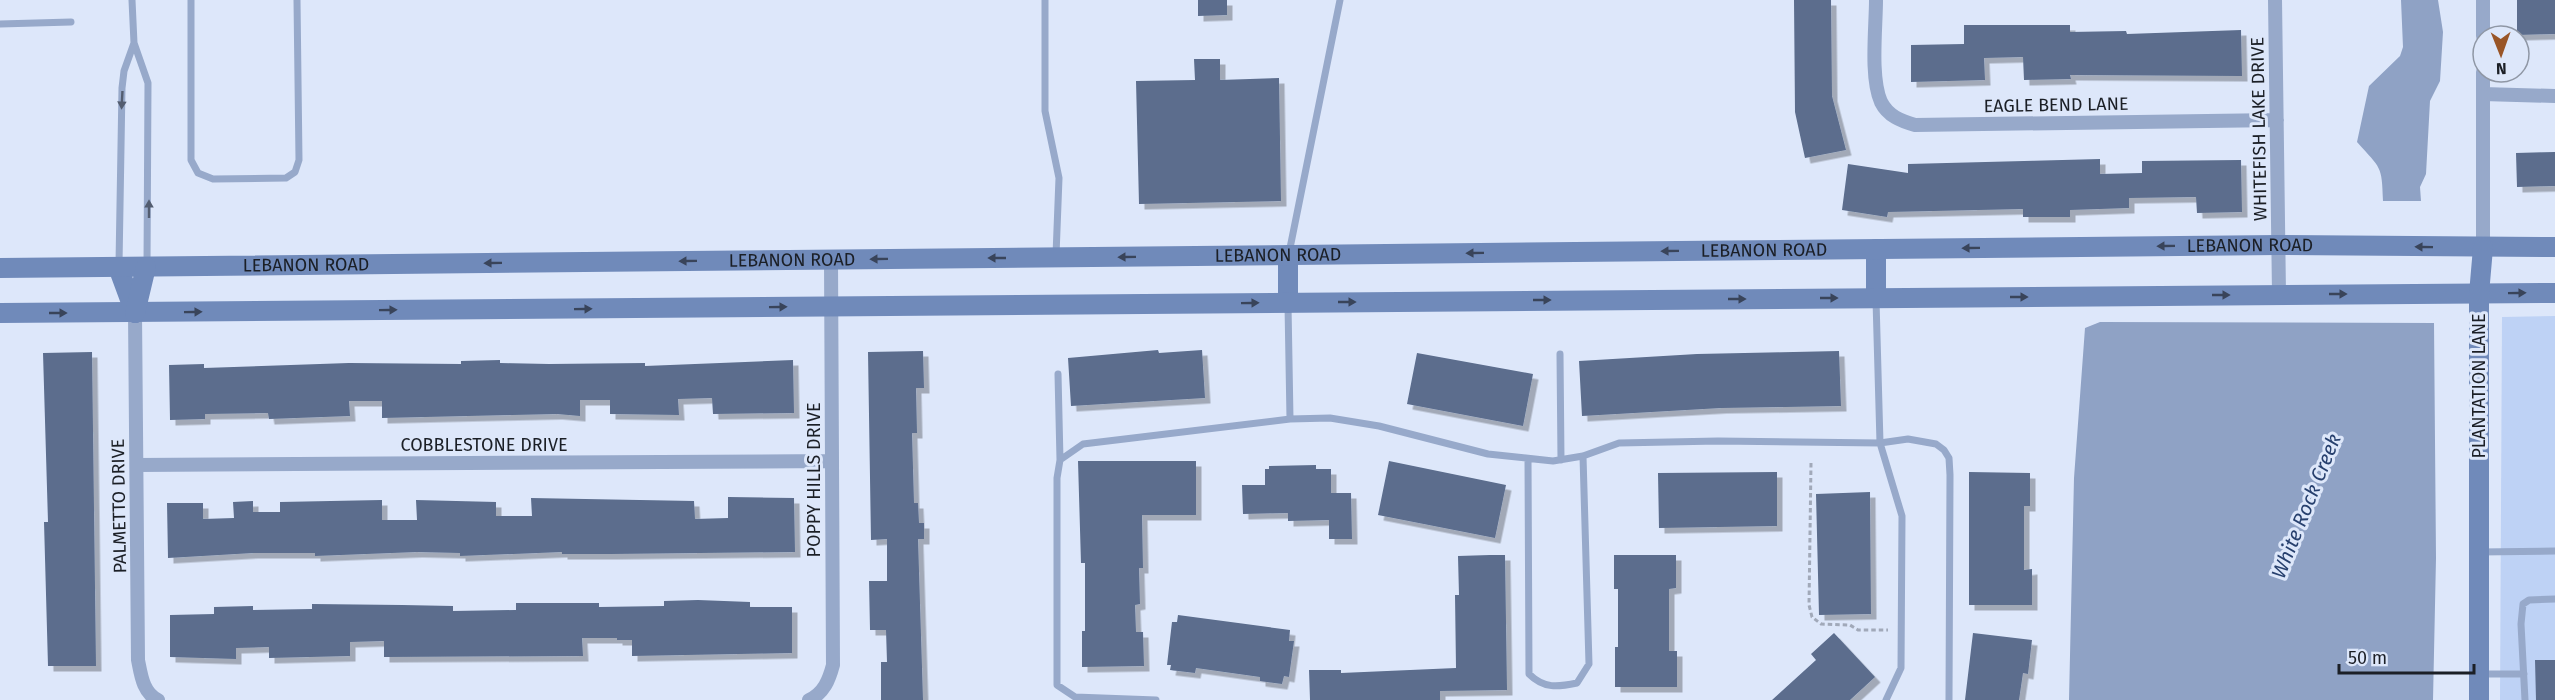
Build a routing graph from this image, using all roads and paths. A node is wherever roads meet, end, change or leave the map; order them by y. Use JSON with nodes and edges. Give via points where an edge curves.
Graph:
{"nodes":[{"id":1,"x":132,"y":0,"type":"edge"},
{"id":2,"x":191,"y":0,"type":"edge"},
{"id":3,"x":297,"y":0,"type":"edge"},
{"id":4,"x":1044,"y":0,"type":"edge"},
{"id":5,"x":1340,"y":0,"type":"edge"},
{"id":6,"x":1876,"y":0,"type":"edge"},
{"id":7,"x":2275,"y":0,"type":"edge"},
{"id":8,"x":2483,"y":0,"type":"edge"},
{"id":9,"x":71,"y":22,"type":"dead end"},
{"id":10,"x":0,"y":24,"type":"edge"},
{"id":11,"x":2483,"y":24,"type":"edge"},
{"id":12,"x":134,"y":43,"type":"junction"},
{"id":13,"x":2483,"y":84,"type":"edge"},
{"id":14,"x":2483,"y":94,"type":"junction"},
{"id":15,"x":2555,"y":96,"type":"edge"},
{"id":16,"x":2277,"y":120,"type":"junction"},
{"id":17,"x":2278,"y":245,"type":"junction"},
{"id":18,"x":2555,"y":247,"type":"edge"},
{"id":19,"x":2483,"y":248,"type":"junction"},
{"id":20,"x":1876,"y":249,"type":"junction"},
{"id":21,"x":1288,"y":255,"type":"junction"},
{"id":22,"x":1056,"y":258,"type":"junction"},
{"id":23,"x":831,"y":260,"type":"junction"},
{"id":24,"x":118,"y":267,"type":"junction"},
{"id":25,"x":146,"y":267,"type":"junction"},
{"id":26,"x":0,"y":268,"type":"edge"},
{"id":27,"x":2555,"y":293,"type":"edge"},
{"id":28,"x":2279,"y":294,"type":"junction"},
{"id":29,"x":2478,"y":294,"type":"junction"},
{"id":30,"x":1876,"y":298,"type":"junction"},
{"id":31,"x":1288,"y":303,"type":"junction"},
{"id":32,"x":831,"y":306,"type":"junction"},
{"id":33,"x":0,"y":313,"type":"edge"},
{"id":34,"x":135,"y":313,"type":"junction"},
{"id":35,"x":1560,"y":354,"type":"dead end"},
{"id":36,"x":1058,"y":374,"type":"dead end"},
{"id":37,"x":1290,"y":419,"type":"junction"},
{"id":38,"x":1880,"y":443,"type":"junction"},
{"id":39,"x":1583,"y":456,"type":"junction"},
{"id":40,"x":1528,"y":459,"type":"junction"},
{"id":41,"x":1060,"y":460,"type":"junction"},
{"id":42,"x":1561,"y":460,"type":"junction"},
{"id":43,"x":832,"y":461,"type":"junction"},
{"id":44,"x":1811,"y":464,"type":"dead end"},
{"id":45,"x":137,"y":465,"type":"junction"},
{"id":46,"x":2555,"y":551,"type":"edge"},
{"id":47,"x":2479,"y":552,"type":"junction"},
{"id":48,"x":2555,"y":599,"type":"edge"},
{"id":49,"x":1901,"y":630,"type":"junction"},
{"id":50,"x":2479,"y":674,"type":"junction"},
{"id":51,"x":2524,"y":674,"type":"junction"},
{"id":52,"x":154,"y":698,"type":"edge"},
{"id":53,"x":813,"y":698,"type":"edge"},
{"id":54,"x":1156,"y":700,"type":"edge"},
{"id":55,"x":1886,"y":700,"type":"edge"},
{"id":56,"x":1949,"y":700,"type":"edge"},
{"id":57,"x":2479,"y":700,"type":"edge"},
{"id":58,"x":2525,"y":700,"type":"edge"}],
"edges":[{"from":1,"to":12,"type":"lane"},
{"from":2,"to":3,"type":"lane","via":[[191,160],[198,173],[213,179],[286,178],[295,171],[299,160]]},
{"from":4,"to":22,"type":"lane","via":[[1045,111],[1059,178]]},
{"from":5,"to":21,"type":"lane"},
{"from":6,"to":16,"type":"street","name":"EAGLE BEND LANE","via":[[1876,65],[1881,102],[1891,115],[1915,125]]},
{"from":7,"to":16,"type":"street","name":"WHITEFISH LAKE DRIVE"},
{"from":8,"to":11,"type":"street"},
{"from":9,"to":10,"type":"lane"},
{"from":12,"to":24,"type":"lane","one_way":true,"via":[[122,88]]},
{"from":25,"to":12,"type":"lane","one_way":true,"via":[[148,83]]},
{"from":13,"to":14,"type":"street","name":"PLANTATION LANE"},
{"from":14,"to":15,"type":"street"},
{"from":14,"to":19,"type":"street","name":"PLANTATION LANE"},
{"from":16,"to":17,"type":"street","name":"WHITEFISH LAKE DRIVE"},
{"from":19,"to":17,"type":"main road","name":"LEBANON ROAD","one_way":true},
{"from":17,"to":20,"type":"main road","name":"LEBANON ROAD","one_way":true},
{"from":17,"to":28,"type":"street","name":"WHITEFISH LAKE DRIVE"},
{"from":18,"to":19,"type":"main road","name":"LEBANON ROAD"},
{"from":19,"to":29,"type":"main road","name":"PLANTATION LANE"},
{"from":20,"to":21,"type":"main road","name":"LEBANON ROAD","one_way":true},
{"from":20,"to":30,"type":"main road"},
{"from":21,"to":22,"type":"main road","name":"LEBANON ROAD","one_way":true},
{"from":21,"to":31,"type":"main road"},
{"from":22,"to":23,"type":"main road","name":"LEBANON ROAD","one_way":true},
{"from":23,"to":25,"type":"main road","name":"LEBANON ROAD","one_way":true},
{"from":23,"to":32,"type":"street","name":"POPPY HILLS DRIVE"},
{"from":24,"to":25,"type":"main road","name":"LEBANON ROAD"},
{"from":24,"to":26,"type":"main road","name":"LEBANON ROAD"},
{"from":24,"to":34,"type":"main road"},
{"from":25,"to":34,"type":"main road"},
{"from":29,"to":27,"type":"main road","one_way":true},
{"from":28,"to":29,"type":"main road","one_way":true},
{"from":30,"to":28,"type":"main road","one_way":true},
{"from":29,"to":47,"type":"main road","name":"PLANTATION LANE"},
{"from":31,"to":30,"type":"main road","one_way":true},
{"from":30,"to":38,"type":"lane"},
{"from":32,"to":31,"type":"main road","one_way":true},
{"from":31,"to":37,"type":"lane"},
{"from":34,"to":32,"type":"main road","one_way":true},
{"from":32,"to":43,"type":"street","name":"POPPY HILLS DRIVE"},
{"from":33,"to":34,"type":"main road","one_way":true},
{"from":34,"to":45,"type":"street","name":"PALMETTO DRIVE"},
{"from":35,"to":42,"type":"lane"},
{"from":36,"to":41,"type":"lane"},
{"from":37,"to":40,"type":"lane","via":[[1330,418],[1379,426],[1488,454]]},
{"from":37,"to":41,"type":"lane","via":[[1083,444]]},
{"from":38,"to":39,"type":"lane","via":[[1619,443]]},
{"from":38,"to":49,"type":"lane","via":[[1902,516]]},
{"from":38,"to":56,"type":"lane","via":[[1922,440],[1936,444],[1949,458]]},
{"from":39,"to":40,"type":"lane","via":[[1589,664],[1577,683],[1547,687],[1528,674]]},
{"from":39,"to":42,"type":"lane"},
{"from":40,"to":42,"type":"lane"},
{"from":41,"to":54,"type":"lane","via":[[1056,490],[1057,685],[1074,697]]},
{"from":43,"to":45,"type":"street","name":"COBBLESTONE DRIVE"},
{"from":43,"to":53,"type":"street","name":"POPPY HILLS DRIVE","via":[[833,665],[828,681]]},
{"from":44,"to":49,"type":"path","via":[[1812,617],[1821,624],[1850,625],[1858,630]]},
{"from":45,"to":52,"type":"street","name":"PALMETTO DRIVE","via":[[138,660],[142,680]]},
{"from":46,"to":47,"type":"lane"},
{"from":47,"to":50,"type":"main road","name":"PLANTATION LANE"},
{"from":48,"to":51,"type":"lane","via":[[2529,600],[2523,604]]},
{"from":49,"to":55,"type":"lane","via":[[1901,668]]},
{"from":50,"to":51,"type":"lane"},
{"from":50,"to":57,"type":"main road","name":"PLANTATION LANE"},
{"from":51,"to":58,"type":"lane"}]}
